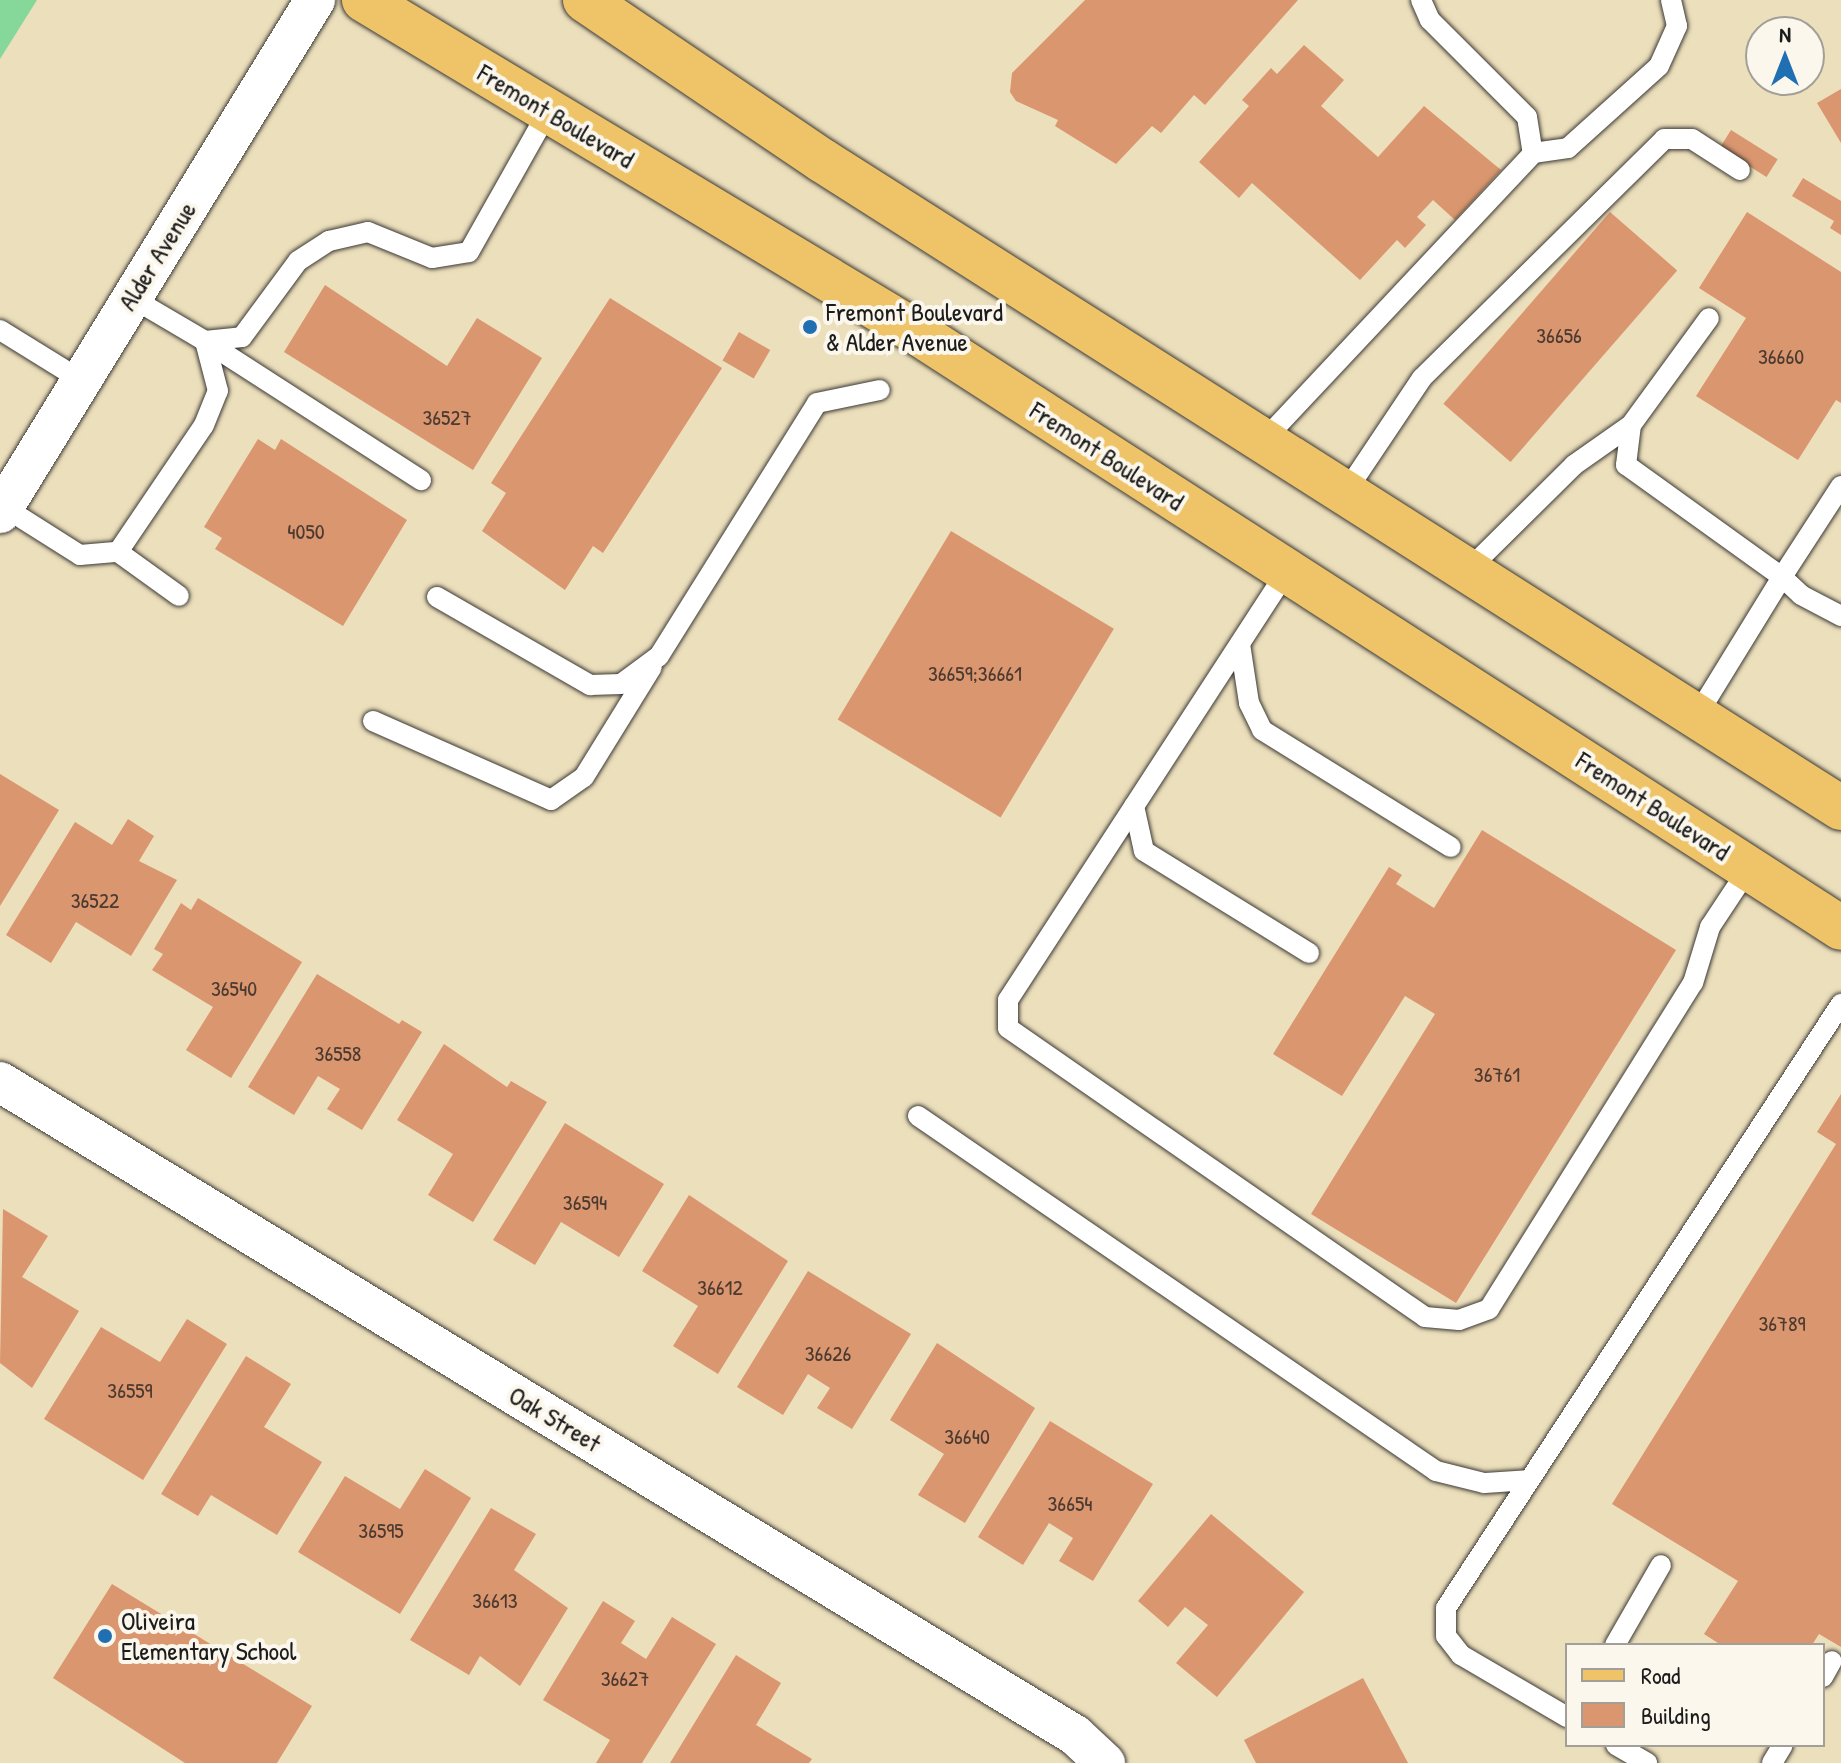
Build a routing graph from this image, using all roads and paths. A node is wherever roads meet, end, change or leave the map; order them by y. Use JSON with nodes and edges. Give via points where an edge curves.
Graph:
{"nodes":[{"id":1,"x":315,"y":0,"type":"edge"},
{"id":2,"x":364,"y":0,"type":"edge"},
{"id":3,"x":585,"y":0,"type":"edge"},
{"id":4,"x":1421,"y":0,"type":"edge"},
{"id":5,"x":1671,"y":0,"type":"edge"},
{"id":6,"x":548,"y":112,"type":"junction"},
{"id":7,"x":1533,"y":153,"type":"junction"},
{"id":8,"x":1740,"y":170,"type":"dead end"},
{"id":9,"x":132,"y":298,"type":"junction"},
{"id":10,"x":1709,"y":318,"type":"dead end"},
{"id":11,"x":0,"y":330,"type":"edge"},
{"id":12,"x":205,"y":341,"type":"junction"},
{"id":13,"x":81,"y":380,"type":"junction"},
{"id":14,"x":880,"y":390,"type":"dead end"},
{"id":15,"x":1631,"y":425,"type":"junction"},
{"id":16,"x":1263,"y":441,"type":"junction"},
{"id":17,"x":421,"y":480,"type":"dead end"},
{"id":18,"x":1841,"y":486,"type":"edge"},
{"id":19,"x":1345,"y":493,"type":"junction"},
{"id":20,"x":3,"y":502,"type":"edge"},
{"id":21,"x":118,"y":552,"type":"junction"},
{"id":22,"x":1287,"y":571,"type":"junction"},
{"id":23,"x":1467,"y":571,"type":"junction"},
{"id":24,"x":1782,"y":577,"type":"junction"},
{"id":25,"x":179,"y":596,"type":"dead end"},
{"id":26,"x":437,"y":597,"type":"dead end"},
{"id":27,"x":1841,"y":616,"type":"edge"},
{"id":28,"x":1240,"y":644,"type":"junction"},
{"id":29,"x":659,"y":656,"type":"junction"},
{"id":30,"x":1696,"y":717,"type":"junction"},
{"id":31,"x":373,"y":721,"type":"dead end"},
{"id":32,"x":1134,"y":806,"type":"junction"},
{"id":33,"x":1841,"y":808,"type":"edge"},
{"id":34,"x":1451,"y":847,"type":"dead end"},
{"id":35,"x":1749,"y":868,"type":"junction"},
{"id":36,"x":1841,"y":928,"type":"edge"},
{"id":37,"x":1309,"y":953,"type":"dead end"},
{"id":38,"x":1841,"y":1004,"type":"edge"},
{"id":39,"x":0,"y":1082,"type":"edge"},
{"id":40,"x":918,"y":1116,"type":"dead end"},
{"id":41,"x":1529,"y":1480,"type":"junction"},
{"id":42,"x":1661,"y":1565,"type":"dead end"},
{"id":43,"x":1616,"y":1643,"type":"edge"},
{"id":44,"x":1565,"y":1716,"type":"edge"},
{"id":45,"x":1619,"y":1747,"type":"edge"},
{"id":46,"x":1105,"y":1763,"type":"edge"},
{"id":47,"x":1647,"y":1763,"type":"edge"}],
"edges":[{"from":1,"to":9,"type":"street","name":"Alder Avenue"},
{"from":2,"to":6,"type":"main road","name":"Fremont Boulevard"},
{"from":3,"to":16,"type":"main road","via":[[823,161]]},
{"from":4,"to":7,"type":"lane","via":[[1430,20],[1527,117]]},
{"from":5,"to":7,"type":"lane","via":[[1677,26],[1659,66],[1568,148]]},
{"from":6,"to":12,"type":"lane","via":[[469,252],[432,258],[368,232],[329,241],[298,261],[242,337]]},
{"from":6,"to":22,"type":"main road","name":"Fremont Boulevard","via":[[916,332]]},
{"from":7,"to":16,"type":"lane"},
{"from":8,"to":19,"type":"lane","via":[[1692,139],[1664,139],[1422,378]]},
{"from":9,"to":12,"type":"lane"},
{"from":9,"to":13,"type":"street","name":"Alder Avenue"},
{"from":10,"to":15,"type":"lane"},
{"from":11,"to":13,"type":"lane"},
{"from":12,"to":17,"type":"lane"},
{"from":12,"to":21,"type":"lane","via":[[218,391],[204,425]]},
{"from":13,"to":20,"type":"street","name":"Alder Avenue"},
{"from":14,"to":29,"type":"lane","via":[[817,403]]},
{"from":15,"to":23,"type":"lane","via":[[1574,465]]},
{"from":15,"to":24,"type":"lane","via":[[1626,465]]},
{"from":16,"to":19,"type":"main road"},
{"from":18,"to":24,"type":"lane"},
{"from":19,"to":23,"type":"main road"},
{"from":20,"to":21,"type":"lane","via":[[80,555]]},
{"from":21,"to":25,"type":"lane"},
{"from":22,"to":28,"type":"lane"},
{"from":22,"to":35,"type":"main road","name":"Fremont Boulevard"},
{"from":23,"to":30,"type":"main road"},
{"from":24,"to":27,"type":"lane","via":[[1801,595]]},
{"from":24,"to":30,"type":"lane"},
{"from":26,"to":29,"type":"lane","via":[[590,685],[621,684]]},
{"from":28,"to":32,"type":"lane"},
{"from":28,"to":34,"type":"lane","via":[[1249,703],[1262,730]]},
{"from":29,"to":31,"type":"lane","via":[[584,777],[551,800]]},
{"from":30,"to":33,"type":"main road"},
{"from":32,"to":35,"type":"lane","via":[[1008,1000],[1008,1028],[1425,1317],[1459,1320],[1489,1309],[1693,983],[1710,927]]},
{"from":32,"to":37,"type":"lane","via":[[1144,851]]},
{"from":35,"to":36,"type":"main road","name":"Fremont Boulevard"},
{"from":38,"to":41,"type":"lane"},
{"from":39,"to":46,"type":"street","name":"Oak Street","via":[[1075,1735]]},
{"from":40,"to":41,"type":"lane","via":[[1436,1471],[1484,1483]]},
{"from":41,"to":44,"type":"lane","via":[[1446,1608],[1446,1636],[1461,1655]]},
{"from":42,"to":43,"type":"lane"},
{"from":45,"to":47,"type":"lane"}]}
